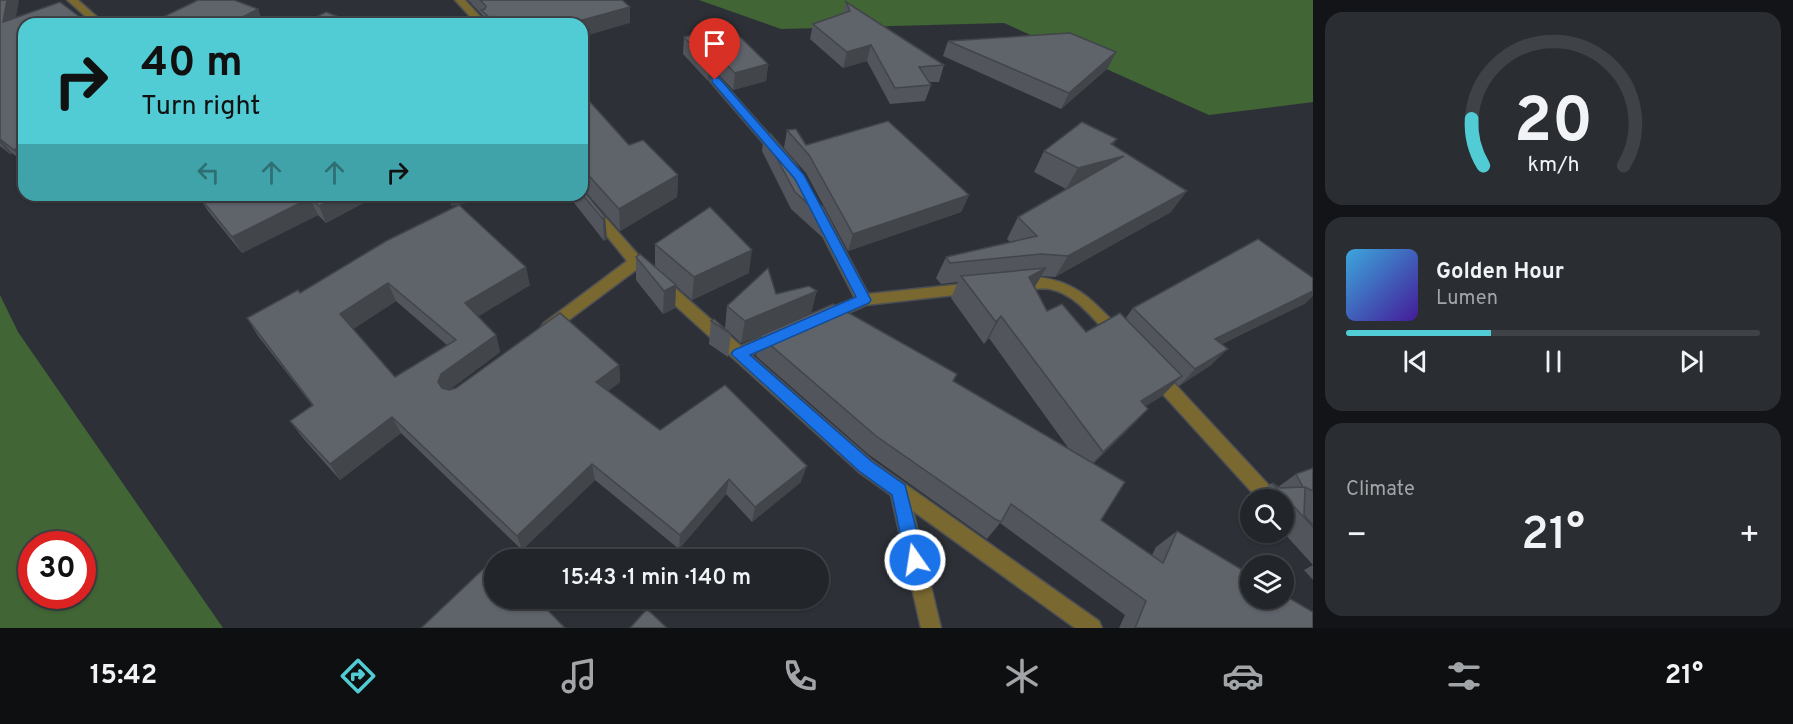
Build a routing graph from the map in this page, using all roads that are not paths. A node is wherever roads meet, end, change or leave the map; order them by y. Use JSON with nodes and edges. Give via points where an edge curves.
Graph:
{"nodes":[{"id":1,"x":72,"y":0,"type":"edge"},
{"id":2,"x":460,"y":0,"type":"edge"},
{"id":3,"x":93,"y":18,"type":"edge"},
{"id":4,"x":476,"y":18,"type":"edge"},
{"id":5,"x":715,"y":80,"type":"dead end"},
{"id":6,"x":784,"y":160,"type":"edge"},
{"id":7,"x":810,"y":198,"type":"edge"},
{"id":8,"x":585,"y":201,"type":"edge"},
{"id":9,"x":636,"y":262,"type":"junction"},
{"id":10,"x":864,"y":300,"type":"junction"},
{"id":11,"x":812,"y":322,"type":"edge"},
{"id":12,"x":791,"y":331,"type":"edge"},
{"id":13,"x":541,"y":334,"type":"edge"},
{"id":14,"x":1124,"y":342,"type":"edge"},
{"id":15,"x":739,"y":354,"type":"junction"},
{"id":16,"x":1141,"y":359,"type":"edge"},
{"id":17,"x":1261,"y":489,"type":"edge"},
{"id":18,"x":899,"y":491,"type":"junction"},
{"id":19,"x":931,"y":628,"type":"edge"},
{"id":20,"x":1092,"y":628,"type":"edge"}],
"edges":[{"from":1,"to":3,"type":"street"},
{"from":2,"to":4,"type":"street"},
{"from":5,"to":6,"type":"street"},
{"from":7,"to":10,"type":"street"},
{"from":8,"to":9,"type":"street"},
{"from":9,"to":13,"type":"street"},
{"from":9,"to":15,"type":"street"},
{"from":10,"to":11,"type":"street"},
{"from":10,"to":14,"type":"street","via":[[1029,282],[1060,285],[1073,291]]},
{"from":12,"to":15,"type":"street"},
{"from":15,"to":18,"type":"street","via":[[865,466]]},
{"from":16,"to":17,"type":"street"},
{"from":18,"to":19,"type":"street"},
{"from":18,"to":20,"type":"street"}]}
